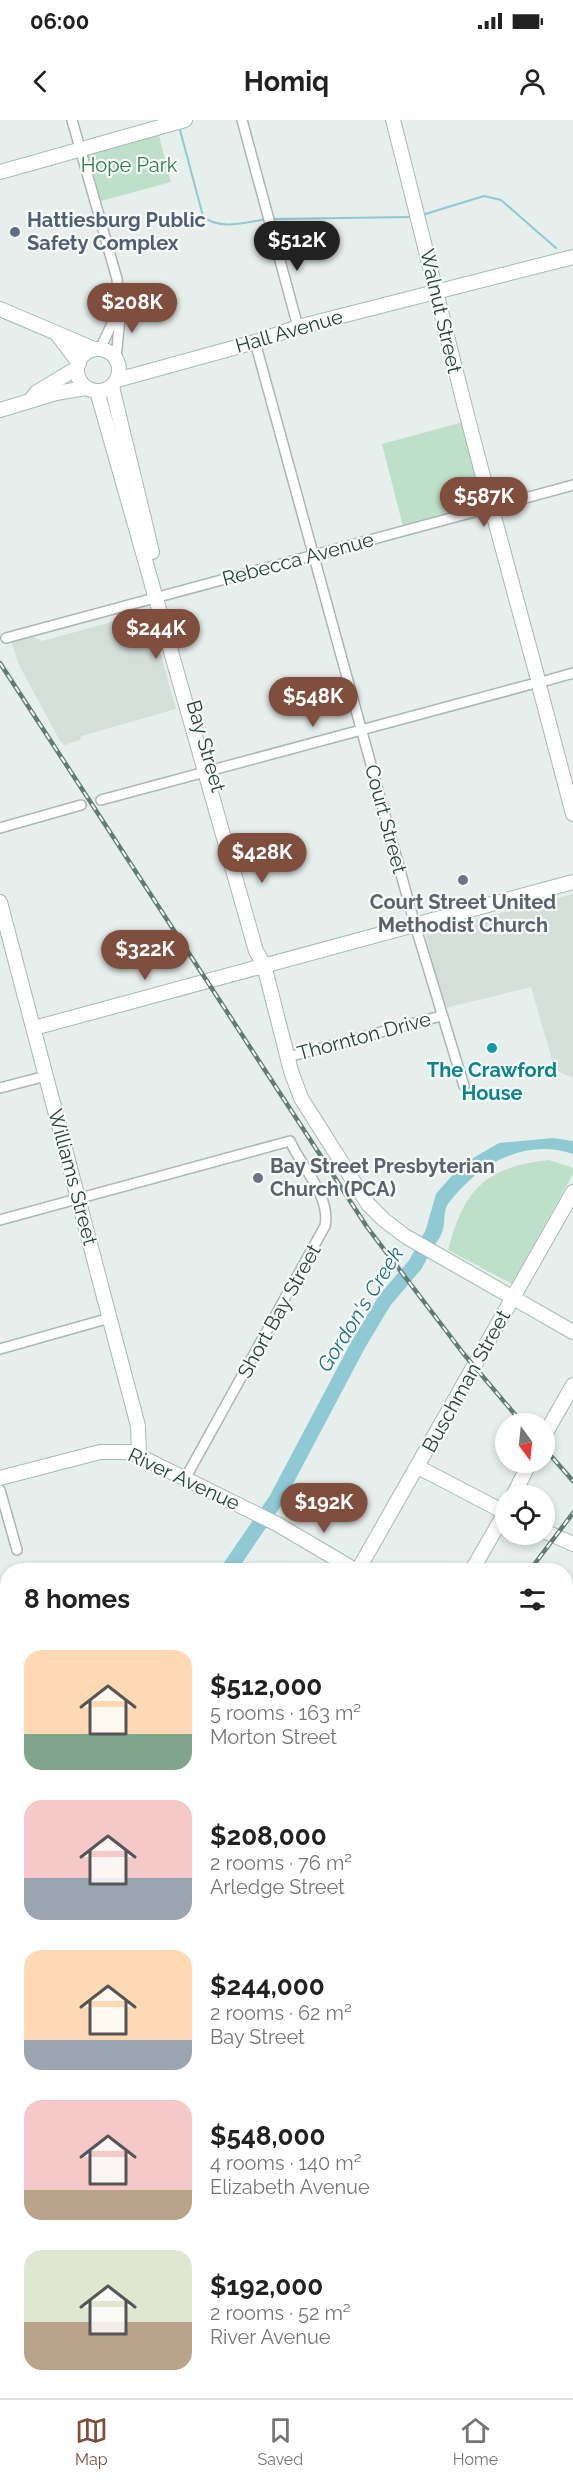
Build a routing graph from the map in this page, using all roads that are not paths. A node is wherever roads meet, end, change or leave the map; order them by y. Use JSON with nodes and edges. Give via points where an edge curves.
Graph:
{"nodes":[{"id":1,"x":72,"y":120,"type":"edge"},
{"id":2,"x":185,"y":120,"type":"edge"},
{"id":3,"x":242,"y":120,"type":"edge"},
{"id":4,"x":393,"y":120,"type":"edge"},
{"id":5,"x":80,"y":149,"type":"junction"},
{"id":6,"x":0,"y":172,"type":"edge"},
{"id":7,"x":573,"y":249,"type":"edge"},
{"id":8,"x":573,"y":257,"type":"edge"},
{"id":9,"x":434,"y":291,"type":"junction"},
{"id":10,"x":0,"y":309,"type":"edge"},
{"id":11,"x":118,"y":311,"type":"junction"},
{"id":12,"x":297,"y":327,"type":"junction"},
{"id":13,"x":57,"y":334,"type":"junction"},
{"id":14,"x":255,"y":342,"type":"junction"},
{"id":15,"x":97,"y":349,"type":"junction"},
{"id":16,"x":78,"y":365,"type":"junction"},
{"id":17,"x":116,"y":373,"type":"junction"},
{"id":18,"x":92,"y":389,"type":"junction"},
{"id":19,"x":32,"y":399,"type":"junction"},
{"id":20,"x":0,"y":410,"type":"edge"},
{"id":21,"x":573,"y":485,"type":"edge"},
{"id":22,"x":491,"y":507,"type":"junction"},
{"id":23,"x":313,"y":555,"type":"junction"},
{"id":24,"x":160,"y":597,"type":"junction"},
{"id":25,"x":6,"y":638,"type":"dead end"},
{"id":26,"x":573,"y":673,"type":"edge"},
{"id":27,"x":538,"y":683,"type":"junction"},
{"id":28,"x":361,"y":729,"type":"junction"},
{"id":29,"x":208,"y":771,"type":"junction"},
{"id":30,"x":101,"y":800,"type":"dead end"},
{"id":31,"x":81,"y":805,"type":"dead end"},
{"id":32,"x":573,"y":814,"type":"edge"},
{"id":33,"x":0,"y":828,"type":"edge"},
{"id":34,"x":573,"y":882,"type":"edge"},
{"id":35,"x":0,"y":902,"type":"edge"},
{"id":36,"x":415,"y":925,"type":"junction"},
{"id":37,"x":5,"y":936,"type":"edge"},
{"id":38,"x":264,"y":965,"type":"junction"},
{"id":39,"x":441,"y":1016,"type":"junction"},
{"id":40,"x":34,"y":1028,"type":"junction"},
{"id":41,"x":288,"y":1057,"type":"junction"},
{"id":42,"x":46,"y":1076,"type":"junction"},
{"id":43,"x":464,"y":1086,"type":"dead end"},
{"id":44,"x":0,"y":1088,"type":"edge"},
{"id":45,"x":573,"y":1192,"type":"edge"},
{"id":46,"x":78,"y":1199,"type":"junction"},
{"id":47,"x":0,"y":1220,"type":"edge"},
{"id":48,"x":512,"y":1298,"type":"junction"},
{"id":49,"x":110,"y":1318,"type":"junction"},
{"id":50,"x":573,"y":1332,"type":"edge"},
{"id":51,"x":0,"y":1348,"type":"edge"},
{"id":52,"x":573,"y":1385,"type":"edge"},
{"id":53,"x":555,"y":1417,"type":"edge"},
{"id":54,"x":139,"y":1454,"type":"junction"},
{"id":55,"x":418,"y":1467,"type":"junction"},
{"id":56,"x":186,"y":1477,"type":"junction"},
{"id":57,"x":0,"y":1478,"type":"edge"},
{"id":58,"x":0,"y":1490,"type":"edge"},
{"id":59,"x":495,"y":1507,"type":"edge"},
{"id":60,"x":495,"y":1530,"type":"edge"},
{"id":61,"x":555,"y":1536,"type":"edge"},
{"id":62,"x":573,"y":1544,"type":"edge"},
{"id":63,"x":17,"y":1550,"type":"dead end"},
{"id":64,"x":345,"y":1563,"type":"edge"},
{"id":65,"x":361,"y":1563,"type":"edge"},
{"id":66,"x":476,"y":1563,"type":"edge"}],
"edges":[{"from":1,"to":5,"type":"street"},
{"from":2,"to":5,"type":"street"},
{"from":3,"to":12,"type":"street"},
{"from":4,"to":9,"type":"street","name":"Walnut Street"},
{"from":5,"to":6,"type":"street"},
{"from":5,"to":11,"type":"street","via":[[117,279]]},
{"from":7,"to":9,"type":"street","name":"Hall Avenue","via":[[448,283]]},
{"from":8,"to":9,"type":"street","name":"Hall Avenue"},
{"from":9,"to":12,"type":"street","name":"Hall Avenue"},
{"from":9,"to":22,"type":"street","name":"Walnut Street"},
{"from":10,"to":13,"type":"street"},
{"from":11,"to":15,"type":"street"},
{"from":11,"to":17,"type":"street"},
{"from":12,"to":14,"type":"street","name":"Hall Avenue"},
{"from":13,"to":15,"type":"street"},
{"from":13,"to":16,"type":"street","name":"Bay Street"},
{"from":14,"to":17,"type":"street","name":"Hall Avenue","via":[[144,371]]},
{"from":14,"to":23,"type":"street","name":"Court Street"},
{"from":15,"to":16,"type":"street","via":[[83,355]]},
{"from":15,"to":17,"type":"street"},
{"from":16,"to":18,"type":"street","name":"Bay Street","via":[[79,380]]},
{"from":16,"to":19,"type":"street"},
{"from":17,"to":18,"type":"street"},
{"from":17,"to":24,"type":"street","name":"Bay Street"},
{"from":18,"to":19,"type":"street"},
{"from":18,"to":24,"type":"street","name":"Bay Street"},
{"from":19,"to":20,"type":"street"},
{"from":21,"to":22,"type":"street","name":"Rebecca Avenue"},
{"from":22,"to":23,"type":"street","name":"Rebecca Avenue"},
{"from":22,"to":27,"type":"street","name":"Walnut Street"},
{"from":23,"to":24,"type":"street","name":"Rebecca Avenue"},
{"from":23,"to":28,"type":"street","name":"Court Street"},
{"from":24,"to":25,"type":"street","name":"Rebecca Avenue"},
{"from":24,"to":29,"type":"street","name":"Bay Street"},
{"from":26,"to":27,"type":"street"},
{"from":27,"to":28,"type":"street"},
{"from":27,"to":32,"type":"street","name":"Walnut Street"},
{"from":28,"to":29,"type":"street"},
{"from":28,"to":36,"type":"street","name":"Court Street"},
{"from":29,"to":30,"type":"street"},
{"from":29,"to":38,"type":"street","name":"Bay Street","via":[[265,949]]},
{"from":31,"to":33,"type":"street"},
{"from":34,"to":36,"type":"street"},
{"from":35,"to":37,"type":"street","name":"Williams Street"},
{"from":36,"to":38,"type":"street"},
{"from":36,"to":39,"type":"street","name":"Court Street"},
{"from":37,"to":40,"type":"street","name":"Williams Street"},
{"from":38,"to":40,"type":"street"},
{"from":38,"to":41,"type":"street","name":"Bay Street"},
{"from":39,"to":41,"type":"street","name":"Thornton Drive"},
{"from":39,"to":43,"type":"street","name":"Court Street"},
{"from":40,"to":42,"type":"street","name":"Williams Street"},
{"from":41,"to":48,"type":"street","name":"Bay Street","via":[[303,1100],[361,1196],[384,1220],[417,1243]]},
{"from":42,"to":44,"type":"street"},
{"from":42,"to":46,"type":"street","name":"Williams Street"},
{"from":45,"to":48,"type":"street","name":"Buschman Street"},
{"from":46,"to":47,"type":"street"},
{"from":46,"to":49,"type":"street","name":"Williams Street"},
{"from":46,"to":56,"type":"street","name":"Short Bay Street","via":[[290,1141],[324,1201],[325,1226]]},
{"from":48,"to":50,"type":"street","name":"Bay Street"},
{"from":48,"to":55,"type":"street","name":"Buschman Street"},
{"from":49,"to":51,"type":"street"},
{"from":49,"to":54,"type":"street","name":"Williams Street","via":[[138,1426]]},
{"from":52,"to":53,"type":"street"},
{"from":54,"to":56,"type":"street","name":"River Avenue"},
{"from":54,"to":57,"type":"street","name":"River Avenue","via":[[106,1451]]},
{"from":55,"to":59,"type":"street"},
{"from":55,"to":65,"type":"street","name":"Buschman Street"},
{"from":56,"to":64,"type":"street","name":"River Avenue"},
{"from":58,"to":63,"type":"street"},
{"from":60,"to":66,"type":"street"},
{"from":61,"to":62,"type":"street"}]}
